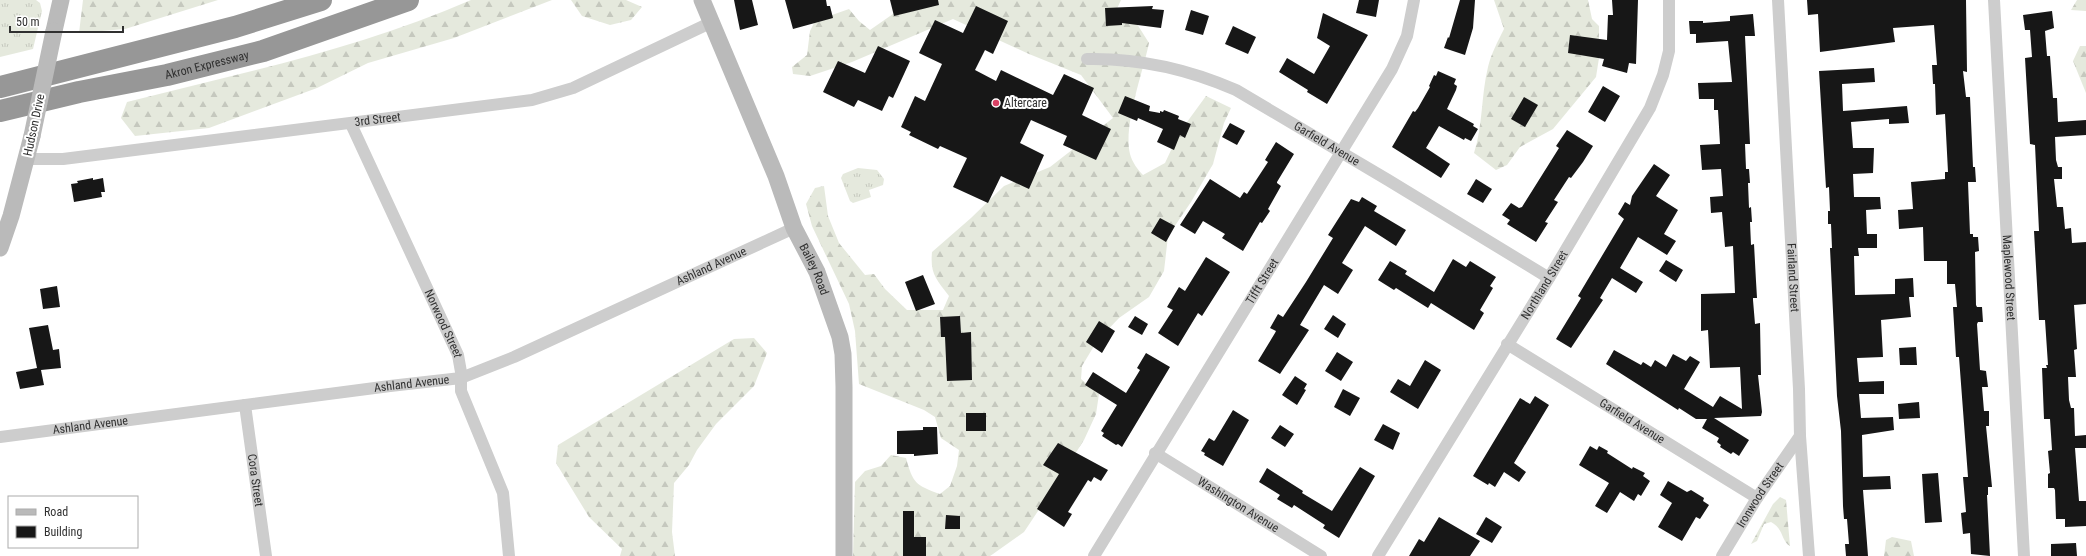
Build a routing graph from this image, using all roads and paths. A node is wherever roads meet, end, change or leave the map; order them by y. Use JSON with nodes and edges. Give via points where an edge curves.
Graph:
{"nodes":[{"id":1,"x":60,"y":0,"type":"edge"},
{"id":2,"x":321,"y":0,"type":"edge"},
{"id":3,"x":408,"y":0,"type":"edge"},
{"id":4,"x":702,"y":0,"type":"edge"},
{"id":5,"x":1414,"y":0,"type":"edge"},
{"id":6,"x":1669,"y":0,"type":"edge"},
{"id":7,"x":1778,"y":0,"type":"edge"},
{"id":8,"x":1994,"y":0,"type":"edge"},
{"id":9,"x":712,"y":22,"type":"junction"},
{"id":10,"x":1087,"y":59,"type":"dead end"},
{"id":11,"x":0,"y":87,"type":"edge"},
{"id":12,"x":0,"y":111,"type":"edge"},
{"id":13,"x":351,"y":124,"type":"junction"},
{"id":14,"x":1341,"y":152,"type":"junction"},
{"id":15,"x":27,"y":159,"type":"junction"},
{"id":16,"x":794,"y":228,"type":"junction"},
{"id":17,"x":0,"y":248,"type":"edge"},
{"id":18,"x":1549,"y":278,"type":"junction"},
{"id":19,"x":1507,"y":344,"type":"junction"},
{"id":20,"x":461,"y":378,"type":"junction"},
{"id":21,"x":245,"y":405,"type":"junction"},
{"id":22,"x":1800,"y":436,"type":"junction"},
{"id":23,"x":0,"y":437,"type":"edge"},
{"id":24,"x":1155,"y":453,"type":"junction"},
{"id":25,"x":1758,"y":498,"type":"junction"},
{"id":26,"x":266,"y":556,"type":"edge"},
{"id":27,"x":509,"y":556,"type":"edge"},
{"id":28,"x":844,"y":556,"type":"edge"},
{"id":29,"x":1094,"y":556,"type":"edge"},
{"id":30,"x":1321,"y":556,"type":"edge"},
{"id":31,"x":1378,"y":556,"type":"edge"},
{"id":32,"x":1722,"y":556,"type":"edge"},
{"id":33,"x":1809,"y":556,"type":"edge"},
{"id":34,"x":2024,"y":556,"type":"edge"}],
"edges":[{"from":1,"to":15,"type":"street","name":"Hudson Drive","bridge":true},
{"from":2,"to":11,"type":"highway","via":[[227,29]]},
{"from":3,"to":12,"type":"highway","name":"Akron Expressway","via":[[263,51],[168,75],[79,92]]},
{"from":4,"to":9,"type":"street","name":"Bailey Road"},
{"from":5,"to":14,"type":"street","name":"Tifft Street","via":[[1410,24],[1392,68]]},
{"from":6,"to":18,"type":"street","name":"Northland Street","via":[[1669,51],[1650,108]]},
{"from":7,"to":22,"type":"street","name":"Fairland Street"},
{"from":8,"to":34,"type":"street","name":"Maplewood Street"},
{"from":9,"to":13,"type":"street","name":"3rd Street","via":[[548,97]]},
{"from":9,"to":16,"type":"street","name":"Bailey Road","via":[[776,176]]},
{"from":10,"to":14,"type":"street","name":"Garfield Avenue","via":[[1111,59],[1174,68],[1214,81],[1257,101]]},
{"from":13,"to":15,"type":"street","name":"3rd Street","via":[[63,159]]},
{"from":13,"to":20,"type":"street","name":"Norwood Street","via":[[458,355]]},
{"from":14,"to":18,"type":"street","name":"Garfield Avenue"},
{"from":14,"to":24,"type":"street","name":"Tifft Street"},
{"from":15,"to":17,"type":"street","name":"Hudson Drive"},
{"from":16,"to":20,"type":"street","name":"Ashland Avenue","via":[[514,357]]},
{"from":16,"to":28,"type":"street","name":"Bailey Road","via":[[831,308],[843,354]]},
{"from":18,"to":19,"type":"street","name":"Northland Street"},
{"from":19,"to":25,"type":"street","name":"Garfield Avenue"},
{"from":19,"to":31,"type":"street","name":"Northland Street"},
{"from":20,"to":21,"type":"street","name":"Ashland Avenue"},
{"from":20,"to":27,"type":"street","name":"Norwood Street","via":[[461,391],[503,493]]},
{"from":21,"to":23,"type":"street","name":"Ashland Avenue"},
{"from":21,"to":26,"type":"street","name":"Cora Street"},
{"from":22,"to":25,"type":"street","name":"Ironwood Street"},
{"from":22,"to":33,"type":"street","name":"Fairland Street"},
{"from":24,"to":29,"type":"street","name":"Tifft Street"},
{"from":24,"to":30,"type":"street","name":"Washington Avenue"},
{"from":25,"to":32,"type":"street","name":"Ironwood Street"}]}
